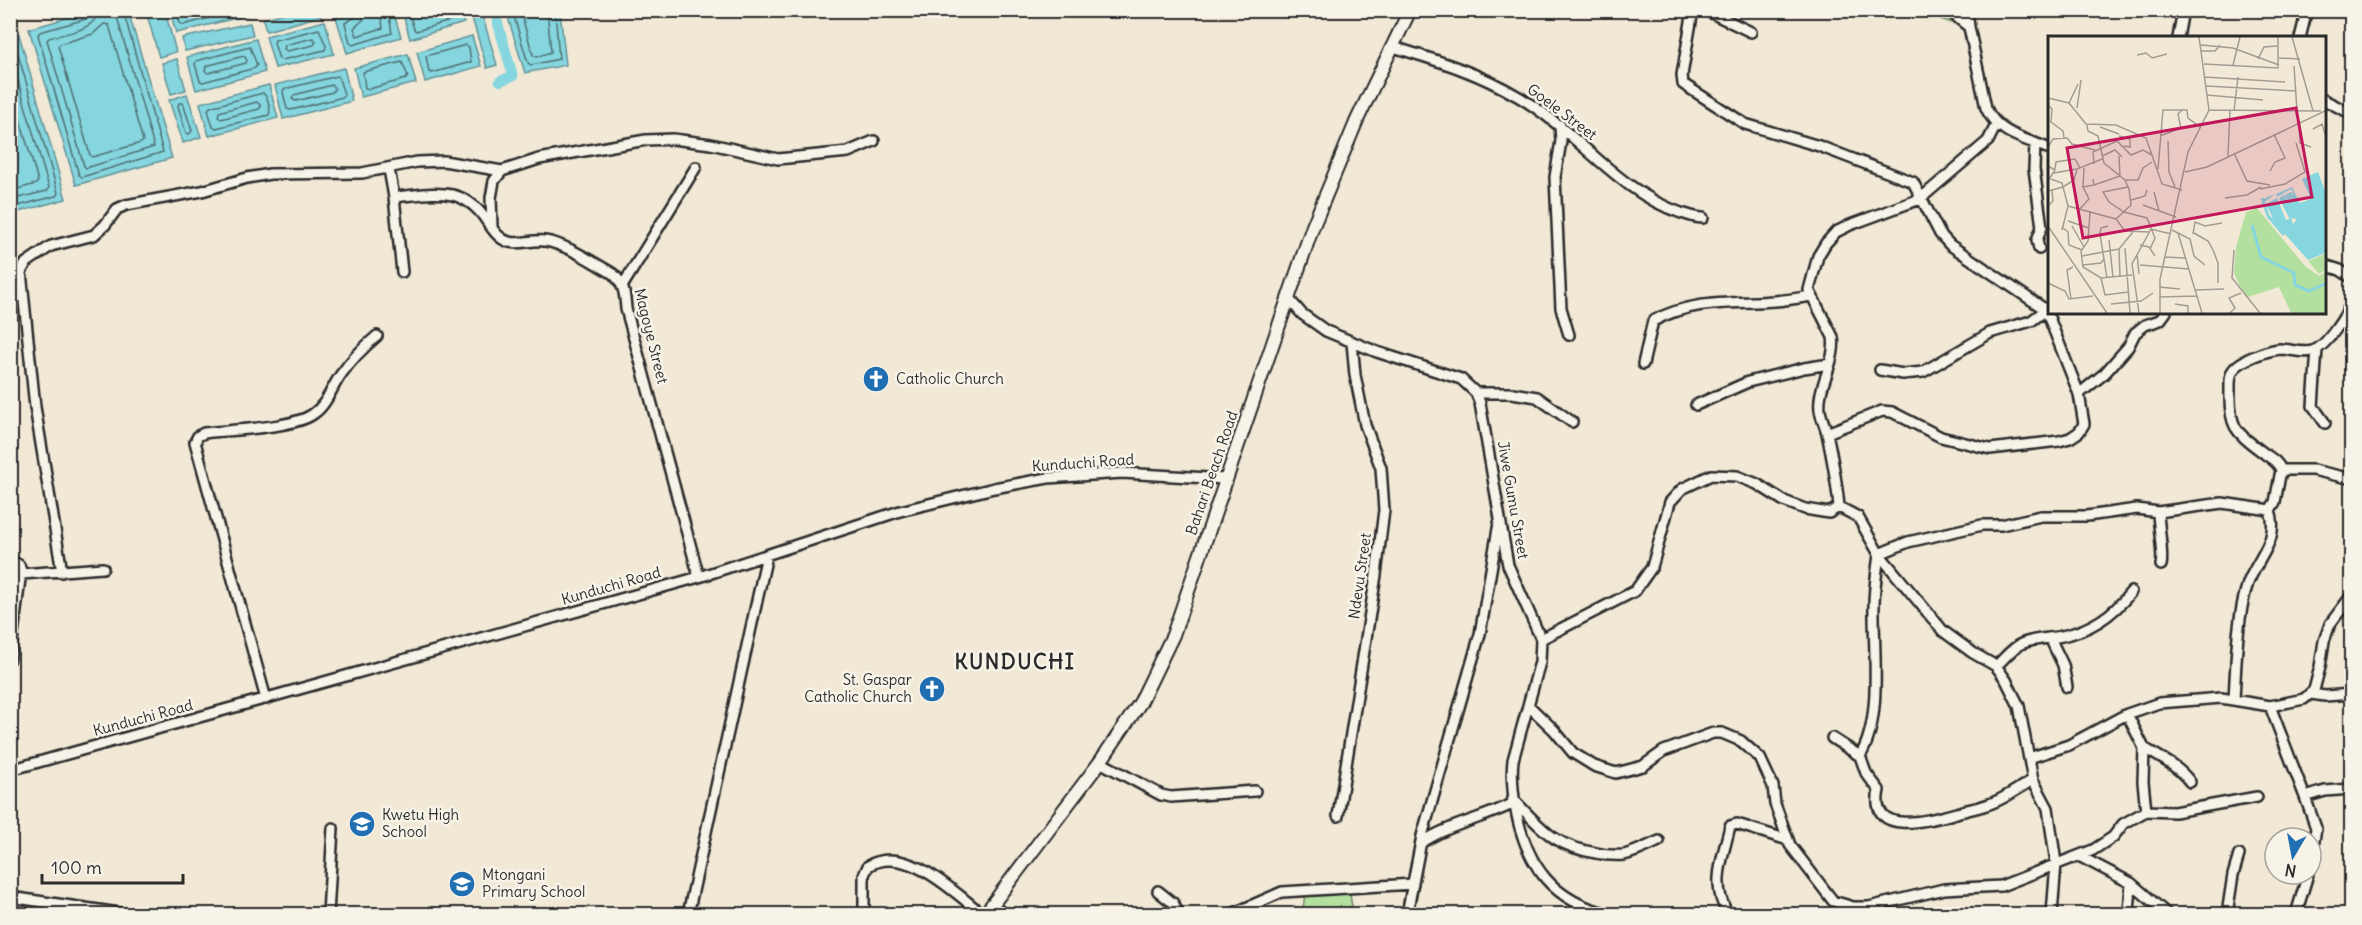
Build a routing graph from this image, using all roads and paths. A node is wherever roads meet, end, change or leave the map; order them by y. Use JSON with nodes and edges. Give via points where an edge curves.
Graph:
{"nodes":[{"id":1,"x":1410,"y":10,"type":"edge"},
{"id":2,"x":1693,"y":10,"type":"edge"},
{"id":3,"x":1705,"y":10,"type":"edge"},
{"id":4,"x":1948,"y":10,"type":"edge"},
{"id":5,"x":1967,"y":10,"type":"edge"},
{"id":6,"x":2183,"y":10,"type":"edge"},
{"id":7,"x":2307,"y":10,"type":"edge"},
{"id":8,"x":1969,"y":27,"type":"junction"},
{"id":9,"x":1751,"y":32,"type":"dead end"},
{"id":10,"x":2178,"y":36,"type":"edge"},
{"id":11,"x":2300,"y":36,"type":"edge"},
{"id":12,"x":1393,"y":47,"type":"junction"},
{"id":13,"x":2326,"y":101,"type":"edge"},
{"id":14,"x":2352,"y":114,"type":"edge"},
{"id":15,"x":1560,"y":125,"type":"junction"},
{"id":16,"x":1996,"y":126,"type":"junction"},
{"id":17,"x":874,"y":141,"type":"dead end"},
{"id":18,"x":2035,"y":143,"type":"junction"},
{"id":19,"x":2048,"y":148,"type":"edge"},
{"id":20,"x":696,"y":167,"type":"dead end"},
{"id":21,"x":389,"y":169,"type":"junction"},
{"id":22,"x":502,"y":171,"type":"junction"},
{"id":23,"x":394,"y":197,"type":"junction"},
{"id":24,"x":1920,"y":199,"type":"junction"},
{"id":25,"x":1703,"y":218,"type":"dead end"},
{"id":26,"x":493,"y":230,"type":"junction"},
{"id":27,"x":2038,"y":249,"type":"dead end"},
{"id":28,"x":2326,"y":265,"type":"edge"},
{"id":29,"x":402,"y":272,"type":"dead end"},
{"id":30,"x":2352,"y":278,"type":"edge"},
{"id":31,"x":623,"y":285,"type":"junction"},
{"id":32,"x":1812,"y":296,"type":"junction"},
{"id":33,"x":1288,"y":298,"type":"junction"},
{"id":34,"x":2352,"y":302,"type":"edge"},
{"id":35,"x":2046,"y":310,"type":"junction"},
{"id":36,"x":2164,"y":314,"type":"edge"},
{"id":37,"x":1569,"y":335,"type":"dead end"},
{"id":38,"x":376,"y":336,"type":"dead end"},
{"id":39,"x":1352,"y":342,"type":"junction"},
{"id":40,"x":2318,"y":349,"type":"junction"},
{"id":41,"x":1643,"y":364,"type":"dead end"},
{"id":42,"x":1830,"y":364,"type":"junction"},
{"id":43,"x":1880,"y":370,"type":"dead end"},
{"id":44,"x":1476,"y":393,"type":"junction"},
{"id":45,"x":2079,"y":394,"type":"junction"},
{"id":46,"x":1696,"y":405,"type":"dead end"},
{"id":47,"x":1572,"y":422,"type":"dead end"},
{"id":48,"x":2325,"y":423,"type":"dead end"},
{"id":49,"x":1827,"y":433,"type":"junction"},
{"id":50,"x":2281,"y":470,"type":"junction"},
{"id":51,"x":1226,"y":479,"type":"junction"},
{"id":52,"x":2352,"y":479,"type":"edge"},
{"id":53,"x":1839,"y":507,"type":"junction"},
{"id":54,"x":2270,"y":510,"type":"junction"},
{"id":55,"x":2158,"y":512,"type":"junction"},
{"id":56,"x":1500,"y":516,"type":"junction"},
{"id":57,"x":1879,"y":554,"type":"junction"},
{"id":58,"x":767,"y":555,"type":"junction"},
{"id":59,"x":10,"y":561,"type":"edge"},
{"id":60,"x":2161,"y":565,"type":"dead end"},
{"id":61,"x":103,"y":568,"type":"dead end"},
{"id":62,"x":62,"y":572,"type":"junction"},
{"id":63,"x":21,"y":574,"type":"junction"},
{"id":64,"x":699,"y":577,"type":"junction"},
{"id":65,"x":2131,"y":592,"type":"dead end"},
{"id":66,"x":2352,"y":595,"type":"edge"},
{"id":67,"x":2050,"y":638,"type":"junction"},
{"id":68,"x":1541,"y":639,"type":"junction"},
{"id":69,"x":10,"y":658,"type":"edge"},
{"id":70,"x":1996,"y":666,"type":"junction"},
{"id":71,"x":2067,"y":687,"type":"dead end"},
{"id":72,"x":2311,"y":694,"type":"junction"},
{"id":73,"x":2352,"y":694,"type":"edge"},
{"id":74,"x":266,"y":699,"type":"junction"},
{"id":75,"x":2234,"y":699,"type":"junction"},
{"id":76,"x":1529,"y":706,"type":"junction"},
{"id":77,"x":2270,"y":706,"type":"junction"},
{"id":78,"x":2127,"y":714,"type":"junction"},
{"id":79,"x":1832,"y":738,"type":"dead end"},
{"id":80,"x":2144,"y":748,"type":"junction"},
{"id":81,"x":1860,"y":756,"type":"junction"},
{"id":82,"x":2030,"y":758,"type":"junction"},
{"id":83,"x":1100,"y":762,"type":"junction"},
{"id":84,"x":10,"y":770,"type":"edge"},
{"id":85,"x":2033,"y":780,"type":"junction"},
{"id":86,"x":2190,"y":782,"type":"dead end"},
{"id":87,"x":2352,"y":789,"type":"edge"},
{"id":88,"x":1255,"y":790,"type":"dead end"},
{"id":89,"x":2257,"y":797,"type":"dead end"},
{"id":90,"x":2305,"y":797,"type":"junction"},
{"id":91,"x":1514,"y":798,"type":"junction"},
{"id":92,"x":2146,"y":811,"type":"junction"},
{"id":93,"x":1338,"y":816,"type":"dead end"},
{"id":94,"x":2315,"y":826,"type":"edge"},
{"id":95,"x":333,"y":828,"type":"dead end"},
{"id":96,"x":1788,"y":840,"type":"junction"},
{"id":97,"x":1659,"y":842,"type":"dead end"},
{"id":98,"x":1421,"y":843,"type":"junction"},
{"id":99,"x":2239,"y":855,"type":"dead end"},
{"id":100,"x":2079,"y":856,"type":"junction"},
{"id":101,"x":2056,"y":863,"type":"junction"},
{"id":102,"x":2131,"y":883,"type":"junction"},
{"id":103,"x":1413,"y":884,"type":"junction"},
{"id":104,"x":2304,"y":886,"type":"edge"},
{"id":105,"x":1158,"y":891,"type":"dead end"},
{"id":106,"x":10,"y":897,"type":"edge"},
{"id":107,"x":1841,"y":904,"type":"junction"},
{"id":108,"x":987,"y":911,"type":"edge"},
{"id":109,"x":126,"y":915,"type":"edge"},
{"id":110,"x":328,"y":915,"type":"edge"},
{"id":111,"x":687,"y":915,"type":"edge"},
{"id":112,"x":864,"y":915,"type":"edge"},
{"id":113,"x":1003,"y":915,"type":"edge"},
{"id":114,"x":1179,"y":915,"type":"edge"},
{"id":115,"x":1232,"y":915,"type":"edge"},
{"id":116,"x":1407,"y":915,"type":"edge"},
{"id":117,"x":1610,"y":915,"type":"edge"},
{"id":118,"x":1728,"y":915,"type":"edge"},
{"id":119,"x":1838,"y":915,"type":"edge"},
{"id":120,"x":2052,"y":915,"type":"edge"},
{"id":121,"x":2129,"y":915,"type":"edge"},
{"id":122,"x":2168,"y":915,"type":"edge"},
{"id":123,"x":2228,"y":915,"type":"edge"},
{"id":124,"x":2296,"y":915,"type":"edge"}],
"edges":[{"from":1,"to":12,"type":"street","name":"Bahari Beach Road"},
{"from":2,"to":24,"type":"street","via":[[1682,75],[1683,84],[1690,90],[1744,124],[1819,146],[1913,182]]},
{"from":3,"to":9,"type":"street"},
{"from":4,"to":8,"type":"street"},
{"from":5,"to":8,"type":"street"},
{"from":6,"to":10,"type":"street"},
{"from":7,"to":11,"type":"street"},
{"from":8,"to":16,"type":"street","via":[[1986,108]]},
{"from":12,"to":15,"type":"street","name":"Goele Street","via":[[1486,77]]},
{"from":12,"to":33,"type":"street","name":"Bahari Beach Road","via":[[1312,226]]},
{"from":13,"to":14,"type":"street"},
{"from":15,"to":25,"type":"street","name":"Goele Street","via":[[1633,189],[1663,207]]},
{"from":15,"to":37,"type":"street","via":[[1555,177],[1561,308]]},
{"from":16,"to":18,"type":"street"},
{"from":16,"to":24,"type":"street","via":[[1981,147]]},
{"from":17,"to":22,"type":"street","via":[[848,152],[778,159],[711,144],[646,140],[539,159]]},
{"from":18,"to":19,"type":"street"},
{"from":18,"to":27,"type":"street","via":[[2034,169],[2042,227]]},
{"from":20,"to":31,"type":"street"},
{"from":21,"to":22,"type":"street","via":[[444,161]]},
{"from":21,"to":23,"type":"street"},
{"from":21,"to":62,"type":"street","via":[[270,174],[126,205],[117,209],[94,235],[51,246],[26,264],[21,278],[35,407]]},
{"from":22,"to":26,"type":"street","via":[[494,181],[491,198]]},
{"from":23,"to":26,"type":"street","name":"Magoye Street","via":[[438,193],[462,197],[477,207]]},
{"from":23,"to":29,"type":"street"},
{"from":24,"to":32,"type":"street","via":[[1836,232],[1818,256],[1810,283]]},
{"from":24,"to":35,"type":"street","via":[[1950,245]]},
{"from":26,"to":31,"type":"street","name":"Magoye Street","via":[[509,242],[545,241],[559,245],[612,273]]},
{"from":28,"to":30,"type":"street"},
{"from":31,"to":64,"type":"street","name":"Magoye Street","via":[[626,309]]},
{"from":32,"to":41,"type":"street","via":[[1719,303],[1671,312],[1653,321]]},
{"from":32,"to":42,"type":"street","via":[[1833,337]]},
{"from":33,"to":39,"type":"street","via":[[1326,332]]},
{"from":33,"to":51,"type":"street","name":"Bahari Beach Road"},
{"from":34,"to":40,"type":"street"},
{"from":35,"to":43,"type":"street","via":[[2031,321],[1990,333],[1923,372]]},
{"from":35,"to":45,"type":"street"},
{"from":36,"to":45,"type":"street","via":[[2135,333],[2105,373]]},
{"from":38,"to":74,"type":"street","via":[[352,360],[312,415],[279,425],[204,433],[195,442]]},
{"from":39,"to":44,"type":"street","via":[[1461,379]]},
{"from":39,"to":93,"type":"street","name":"Ndevu Street","via":[[1365,425],[1381,468],[1384,510]]},
{"from":40,"to":48,"type":"street","via":[[2313,406]]},
{"from":40,"to":50,"type":"street","via":[[2266,351],[2234,369],[2230,378],[2232,424]]},
{"from":42,"to":46,"type":"street","via":[[1748,382]]},
{"from":42,"to":49,"type":"street","via":[[1820,409]]},
{"from":44,"to":47,"type":"street","via":[[1537,398]]},
{"from":44,"to":56,"type":"street","name":"Jiwe Gumu Street"},
{"from":45,"to":49,"type":"street","via":[[2083,428],[2059,441],[2000,449],[1979,447],[1941,437],[1892,412],[1882,411]]},
{"from":49,"to":53,"type":"street"},
{"from":50,"to":52,"type":"street","via":[[2313,470]]},
{"from":50,"to":54,"type":"street"},
{"from":51,"to":58,"type":"street","name":"Kunduchi Road","via":[[1122,473],[1048,478],[900,511]]},
{"from":51,"to":83,"type":"street","name":"Bahari Beach Road","via":[[1156,674]]},
{"from":53,"to":57,"type":"street","via":[[1858,517]]},
{"from":53,"to":68,"type":"street","via":[[1829,513],[1805,509],[1737,476],[1710,476],[1682,489],[1670,502],[1652,567],[1635,591]]},
{"from":54,"to":55,"type":"street","via":[[2222,503]]},
{"from":54,"to":75,"type":"street","via":[[2274,533],[2248,584]]},
{"from":55,"to":57,"type":"street","via":[[2137,509],[2087,516],[2041,516],[1908,542]]},
{"from":55,"to":60,"type":"street"},
{"from":56,"to":68,"type":"street","name":"Jiwe Gumu Street","via":[[1508,565]]},
{"from":56,"to":98,"type":"street","via":[[1480,634]]},
{"from":57,"to":70,"type":"street","via":[[1943,631]]},
{"from":57,"to":81,"type":"street","via":[[1874,598],[1875,683],[1871,724]]},
{"from":58,"to":64,"type":"street","name":"Kunduchi Road"},
{"from":58,"to":111,"type":"street"},
{"from":59,"to":63,"type":"street","via":[[19,565]]},
{"from":61,"to":62,"type":"street"},
{"from":62,"to":63,"type":"street"},
{"from":63,"to":69,"type":"street"},
{"from":64,"to":74,"type":"street","name":"Kunduchi Road"},
{"from":65,"to":67,"type":"street","via":[[2102,621]]},
{"from":66,"to":72,"type":"street","via":[[2330,624]]},
{"from":67,"to":70,"type":"street","via":[[2019,644]]},
{"from":67,"to":71,"type":"street","via":[[2063,665]]},
{"from":68,"to":76,"type":"street","name":"Jiwe Gumu Street","via":[[1540,662]]},
{"from":70,"to":82,"type":"street","via":[[2019,706]]},
{"from":72,"to":73,"type":"street"},
{"from":72,"to":77,"type":"street"},
{"from":74,"to":84,"type":"street","name":"Kunduchi Road"},
{"from":75,"to":77,"type":"street"},
{"from":75,"to":78,"type":"street","via":[[2159,703]]},
{"from":76,"to":91,"type":"street","name":"Jiwe Gumu Street","via":[[1513,760]]},
{"from":76,"to":96,"type":"street","via":[[1573,753],[1608,771],[1643,766],[1664,751],[1713,733],[1741,741],[1760,758],[1768,773]]},
{"from":77,"to":90,"type":"street"},
{"from":78,"to":80,"type":"street"},
{"from":78,"to":82,"type":"street","via":[[2069,745]]},
{"from":79,"to":81,"type":"street"},
{"from":80,"to":86,"type":"street","via":[[2169,762]]},
{"from":80,"to":92,"type":"street"},
{"from":81,"to":85,"type":"street","via":[[1866,773],[1879,790],[1880,812],[1892,821],[1929,821],[1993,803]]},
{"from":82,"to":85,"type":"street"},
{"from":83,"to":88,"type":"street","via":[[1171,797]]},
{"from":83,"to":108,"type":"street","name":"Bahari Beach Road"},
{"from":85,"to":101,"type":"street","via":[[2048,808]]},
{"from":87,"to":90,"type":"street"},
{"from":89,"to":92,"type":"street","via":[[2174,812]]},
{"from":90,"to":94,"type":"street"},
{"from":91,"to":97,"type":"street","via":[[1549,835],[1575,849],[1611,856]]},
{"from":91,"to":98,"type":"street","via":[[1512,804],[1499,811],[1445,829]]},
{"from":91,"to":117,"type":"street","name":"Jiwe Gumu Street","via":[[1522,839],[1540,873],[1567,898]]},
{"from":92,"to":100,"type":"street","via":[[2123,824],[2113,837]]},
{"from":95,"to":110,"type":"street"},
{"from":96,"to":107,"type":"street","via":[[1833,901]]},
{"from":96,"to":118,"type":"street","via":[[1732,824],[1721,862],[1719,889]]},
{"from":98,"to":103,"type":"street"},
{"from":99,"to":123,"type":"street"},
{"from":100,"to":101,"type":"street"},
{"from":100,"to":102,"type":"street"},
{"from":101,"to":107,"type":"street","via":[[2001,886],[1944,890],[1869,907]]},
{"from":101,"to":120,"type":"street"},
{"from":102,"to":121,"type":"street"},
{"from":102,"to":122,"type":"street"},
{"from":103,"to":115,"type":"street","via":[[1282,892]]},
{"from":103,"to":116,"type":"street"},
{"from":104,"to":124,"type":"street"},
{"from":105,"to":114,"type":"street","via":[[1173,903]]},
{"from":106,"to":109,"type":"street"},
{"from":107,"to":119,"type":"street"},
{"from":108,"to":112,"type":"street","via":[[939,880],[894,859],[868,866],[864,875]]},
{"from":108,"to":113,"type":"street"}]}
